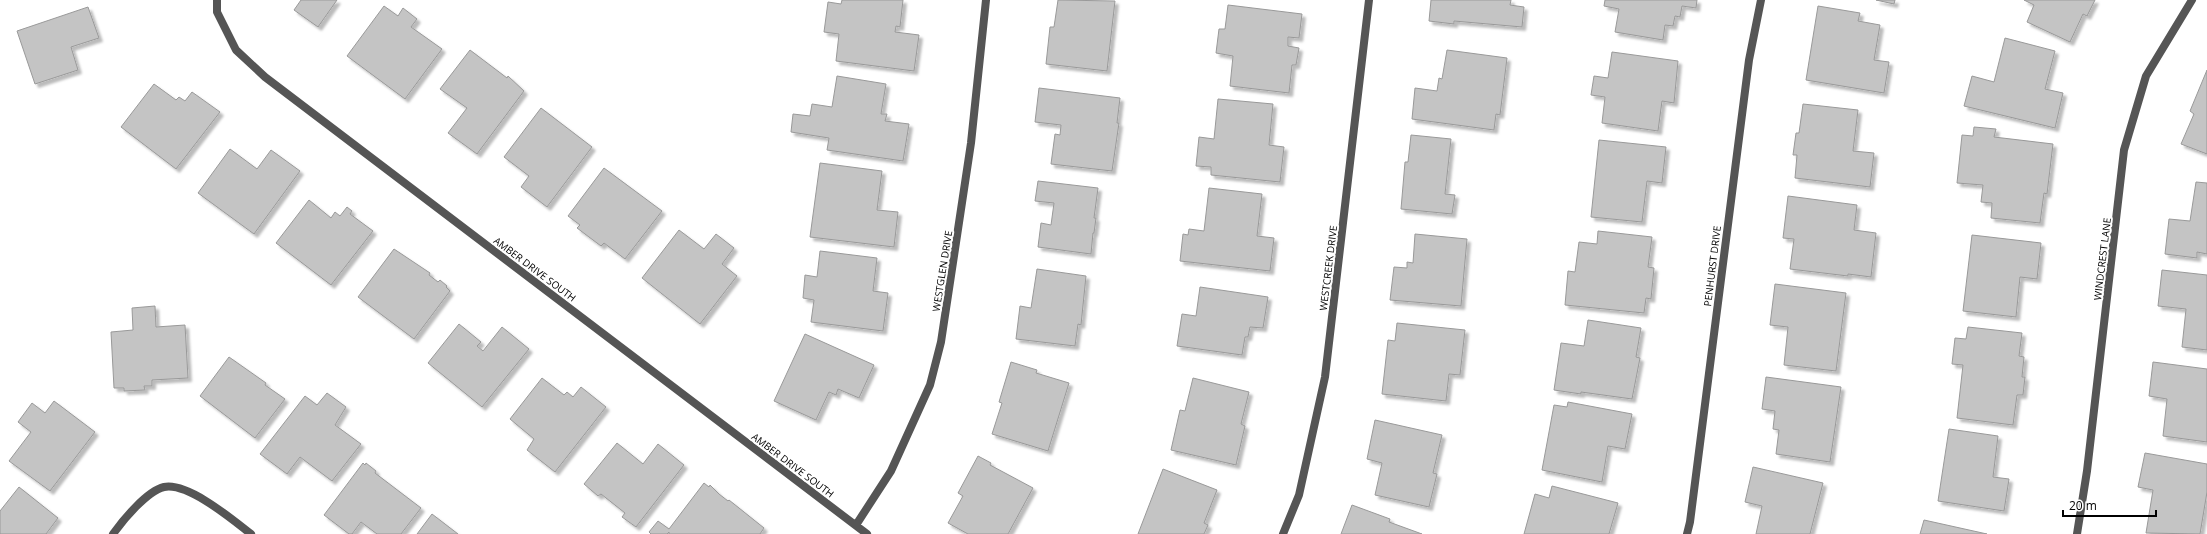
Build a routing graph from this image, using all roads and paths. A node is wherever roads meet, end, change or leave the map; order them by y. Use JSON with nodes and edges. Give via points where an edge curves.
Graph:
{"nodes":[{"id":1,"x":217,"y":0,"type":"edge"},
{"id":2,"x":986,"y":0,"type":"edge"},
{"id":3,"x":1369,"y":0,"type":"edge"},
{"id":4,"x":1761,"y":0,"type":"edge"},
{"id":5,"x":2192,"y":0,"type":"edge"},
{"id":6,"x":856,"y":525,"type":"junction"},
{"id":7,"x":113,"y":534,"type":"edge"},
{"id":8,"x":251,"y":534,"type":"edge"},
{"id":9,"x":867,"y":534,"type":"edge"},
{"id":10,"x":1283,"y":534,"type":"edge"},
{"id":11,"x":1687,"y":534,"type":"edge"},
{"id":12,"x":2077,"y":534,"type":"edge"}],
"edges":[{"from":1,"to":6,"type":"street","name":"AMBER DRIVE SOUTH","via":[[217,12],[236,50],[265,77]]},
{"from":2,"to":6,"type":"street","name":"WESTGLEN DRIVE","via":[[971,143],[941,342],[930,385],[891,471]]},
{"from":3,"to":10,"type":"street","name":"WESTCREEK DRIVE","via":[[1325,377],[1299,495]]},
{"from":4,"to":11,"type":"street","name":"PENHURST DRIVE","via":[[1749,60]]},
{"from":5,"to":12,"type":"street","name":"WINDCREST LANE","via":[[2146,76],[2124,150],[2087,471]]},
{"from":6,"to":9,"type":"street","name":"AMBER DRIVE SOUTH"},
{"from":7,"to":8,"type":"street","via":[[122,521],[148,497],[164,487],[179,488],[213,505]]}]}
